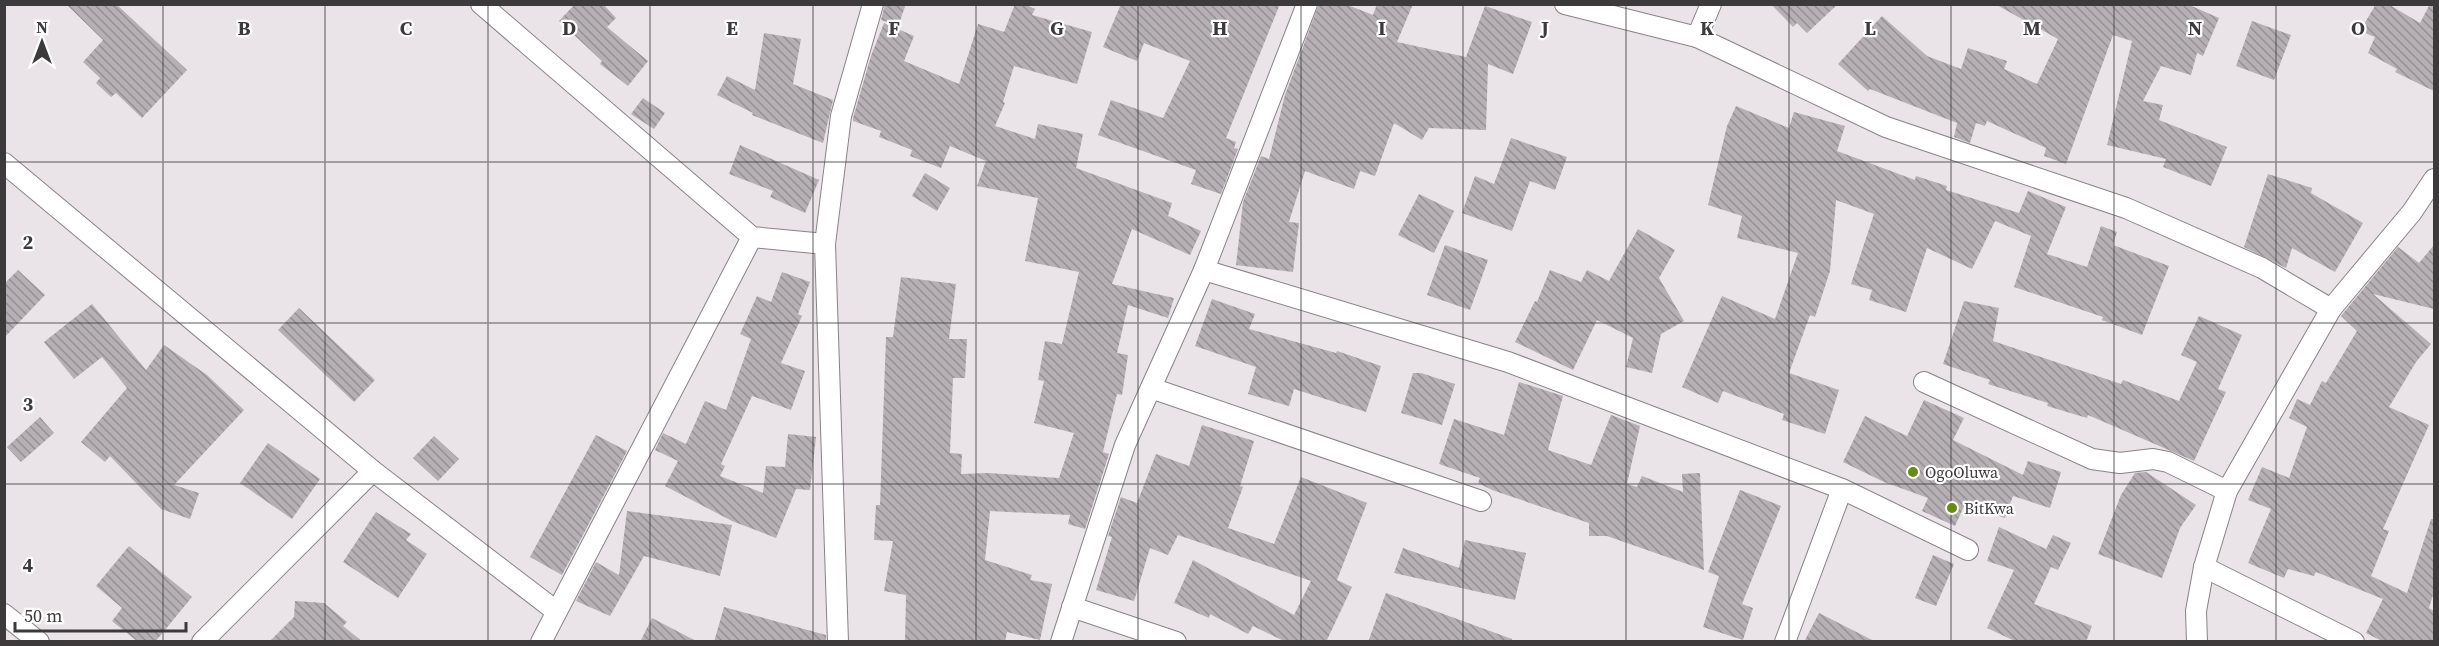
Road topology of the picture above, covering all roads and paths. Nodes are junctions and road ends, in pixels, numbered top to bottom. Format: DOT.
graph roads {
  1 [pos="481,4"];
  2 [pos="873,4"];
  3 [pos="1307,4"];
  4 [pos="1565,4"];
  5 [pos="1711,4"];
  6 [pos="1697,38"];
  7 [pos="4,163"];
  8 [pos="2434,179"];
  9 [pos="752,237"];
  10 [pos="825,244"];
  11 [pos="1204,270"];
  12 [pos="2331,309"];
  13 [pos="1924,382"];
  14 [pos="1151,388"];
  15 [pos="373,471"];
  16 [pos="1842,489"];
  17 [pos="2227,491"];
  18 [pos="1480,501"];
  19 [pos="1968,550"];
  20 [pos="2204,567"];
  21 [pos="1072,607"];
  22 [pos="556,611"];
  23 [pos="4,614"];
  24 [pos="39,642"];
  25 [pos="202,642"];
  26 [pos="541,642"];
  27 [pos="838,642"];
  28 [pos="1061,642"];
  29 [pos="1176,642"];
  30 [pos="1785,642"];
  31 [pos="2197,642"];
  32 [pos="2354,642"];
  1 -- 9 [label="street"];
  2 -- 10 [label="street"];
  3 -- 11 [label="street"];
  4 -- 6 [label="street"];
  5 -- 6 [label="street"];
  6 -- 12 [label="street"];
  7 -- 15 [label="street"];
  8 -- 12 [label="street"];
  9 -- 10 [label="street"];
  9 -- 22 [label="street"];
  10 -- 27 [label="street"];
  11 -- 14 [label="street"];
  11 -- 16 [label="street"];
  12 -- 17 [label="street"];
  13 -- 17 [label="street"];
  14 -- 18 [label="street"];
  14 -- 21 [label="street"];
  15 -- 22 [label="street"];
  15 -- 25 [label="street"];
  16 -- 19 [label="street"];
  16 -- 30 [label="street"];
  17 -- 20 [label="street"];
  20 -- 31 [label="street"];
  20 -- 32 [label="street"];
  21 -- 28 [label="street"];
  21 -- 29 [label="street"];
  22 -- 26 [label="street"];
  23 -- 24 [label="street"];
}
